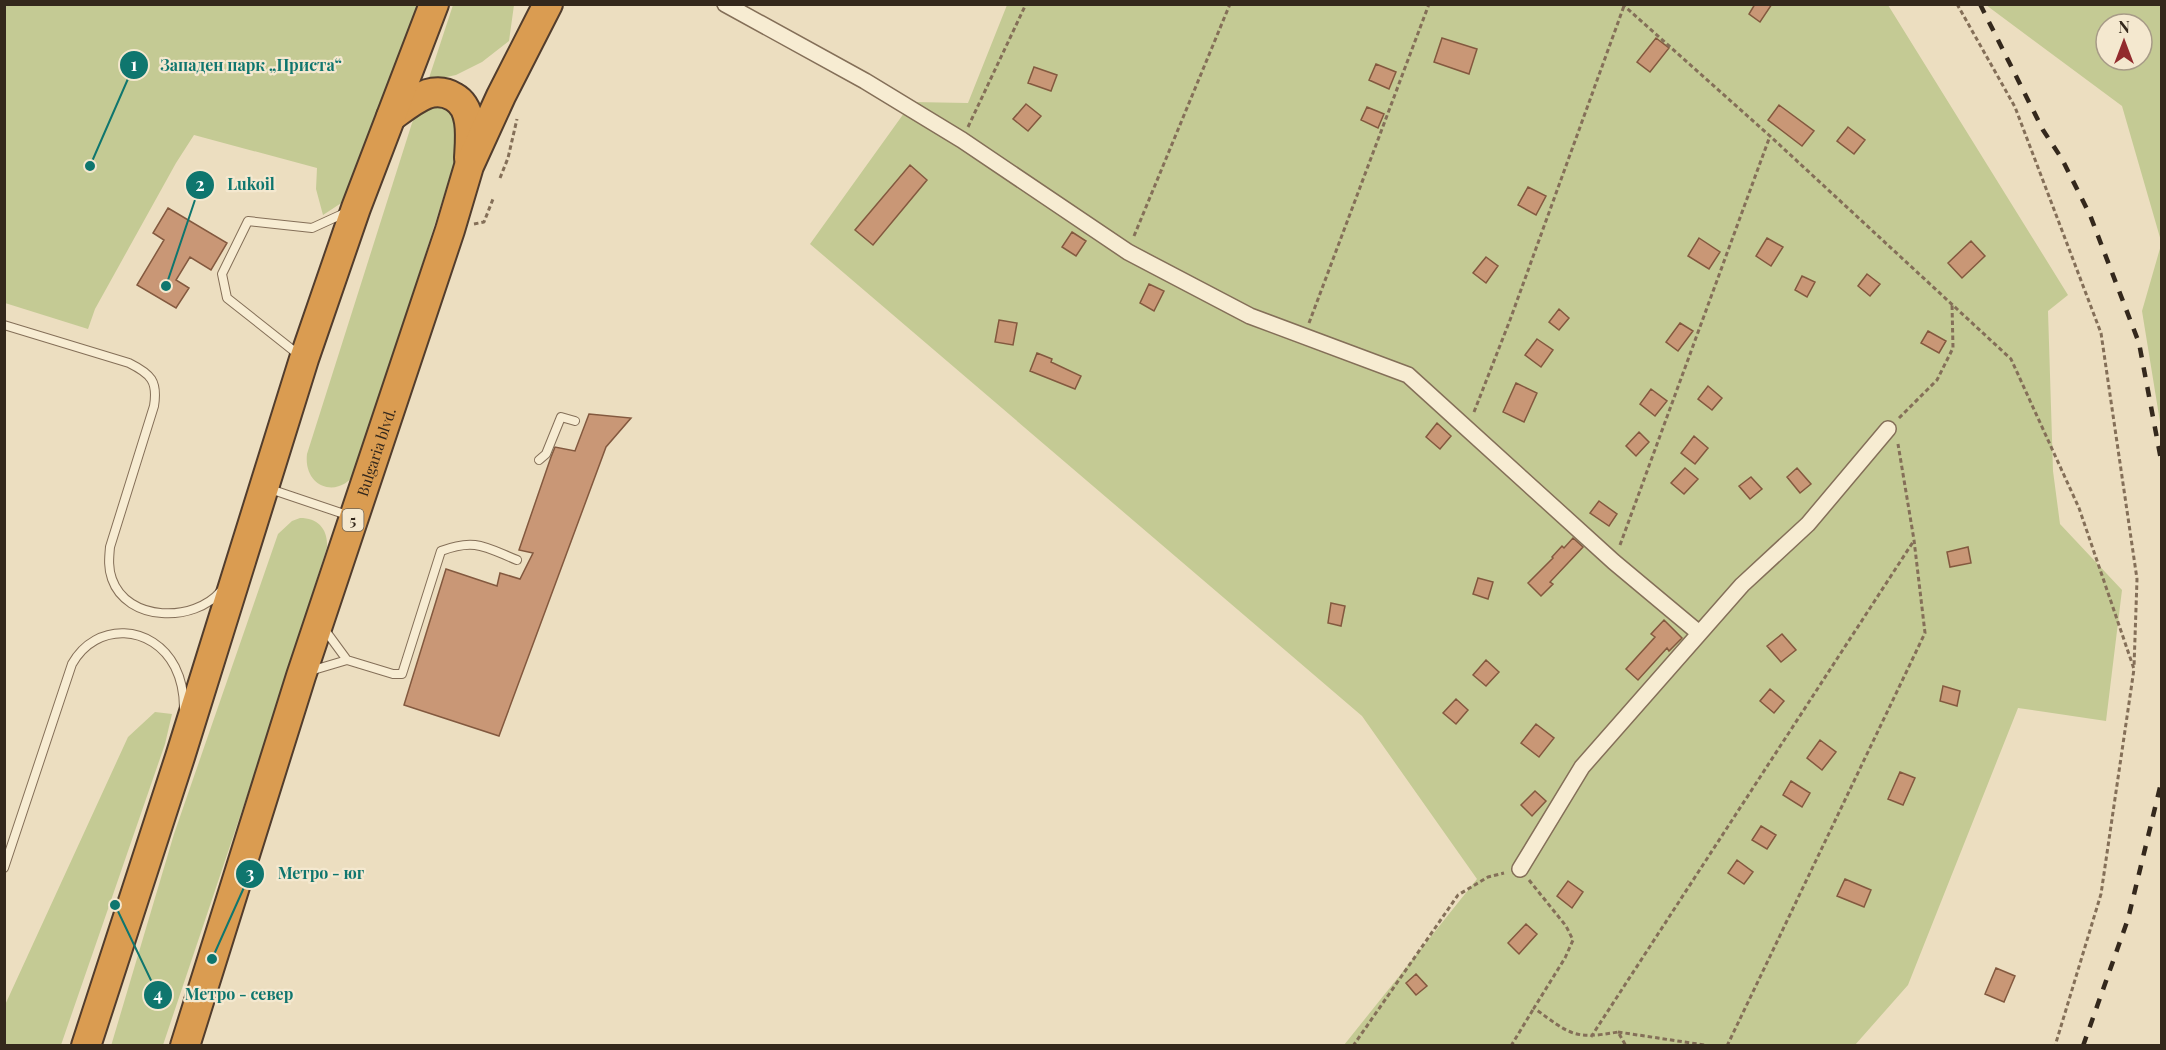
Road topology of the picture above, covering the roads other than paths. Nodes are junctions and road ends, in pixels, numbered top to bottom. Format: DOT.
graph roads {
  1 [pos="434,4"];
  2 [pos="548,4"];
  3 [pos="725,4"];
  4 [pos="391,117"];
  5 [pos="469,166"];
  6 [pos="356,207"];
  7 [pos="4,325"];
  8 [pos="304,359"];
  9 [pos="575,421"];
  10 [pos="1888,429"];
  11 [pos="539,460"];
  12 [pos="263,486"];
  13 [pos="354,518"];
  14 [pos="246,545"];
  15 [pos="517,560"];
  16 [pos="321,616"];
  17 [pos="1699,633"];
  18 [pos="347,660"];
  19 [pos="301,676"];
  20 [pos="180,757"];
  21 [pos="4,868"];
  22 [pos="1520,869"];
  23 [pos="86,1046"];
  24 [pos="185,1046"];
  1 -- 4 [label="highway"];
  2 -- 5 [label="highway, Bulgaria blvd. / 5"];
  3 -- 17 [label="street"];
  4 -- 5 [label="highway"];
  4 -- 6 [label="highway"];
  5 -- 13 [label="highway, Bulgaria blvd. / 5"];
  6 -- 8 [label="highway"];
  6 -- 8 [label="lane"];
  7 -- 14 [label="lane"];
  8 -- 12 [label="highway"];
  9 -- 11 [label="lane"];
  10 -- 17 [label="street"];
  12 -- 13 [label="lane"];
  12 -- 14 [label="highway"];
  13 -- 16 [label="highway, Bulgaria blvd. / 5"];
  14 -- 20 [label="highway"];
  15 -- 18 [label="lane"];
  16 -- 18 [label="lane"];
  16 -- 19 [label="highway, Bulgaria blvd. / 5"];
  17 -- 22 [label="street"];
  18 -- 19 [label="lane"];
  19 -- 24 [label="highway, Bulgaria blvd. / 5"];
  20 -- 21 [label="lane"];
  20 -- 23 [label="highway"];
}
